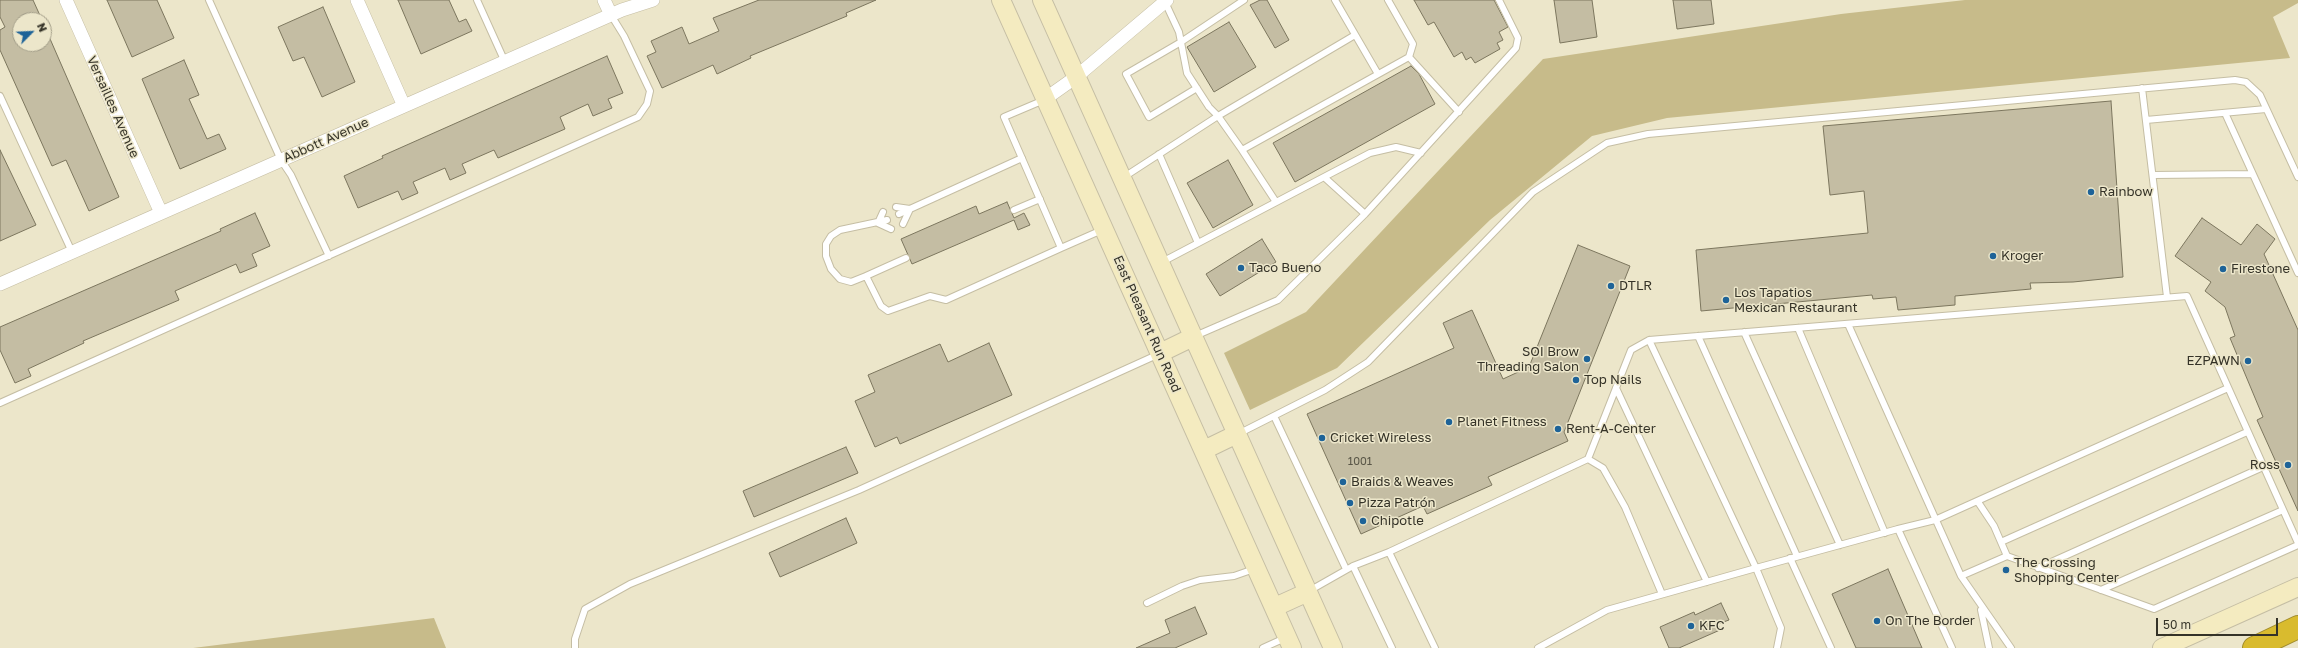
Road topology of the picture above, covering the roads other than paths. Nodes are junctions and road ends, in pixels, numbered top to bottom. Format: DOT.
graph roads {
  1 [pos="66,0"];
  2 [pos="208,0"];
  3 [pos="357,0"];
  4 [pos="476,0"];
  5 [pos="604,0"];
  6 [pos="652,0"];
  7 [pos="1001,0"];
  8 [pos="1042,0"];
  9 [pos="1244,0"];
  10 [pos="1335,0"];
  11 [pos="1388,0"];
  12 [pos="1499,0"];
  13 [pos="1166,1"];
  14 [pos="611,15"];
  15 [pos="1355,35"];
  16 [pos="1181,42"];
  17 [pos="1409,57"];
  18 [pos="504,62"];
  19 [pos="1378,74"];
  20 [pos="1076,77"];
  21 [pos="1197,88"];
  22 [pos="2142,88"];
  23 [pos="0,96"];
  24 [pos="1045,99"];
  25 [pos="404,106"];
  26 [pos="2266,109"];
  27 [pos="1459,112"];
  28 [pos="2225,113"];
  29 [pos="1218,116"];
  30 [pos="2146,120"];
  31 [pos="1242,150"];
  32 [pos="1421,153"];
  33 [pos="1158,154"];
  34 [pos="1022,158"];
  35 [pos="281,160"];
  36 [pos="2252,174"];
  37 [pos="2153,175"];
  38 [pos="1324,177"];
  39 [pos="2298,177"];
  40 [pos="1122,179"];
  41 [pos="1040,199"];
  42 [pos="1276,202"];
  43 [pos="896,206"];
  44 [pos="910,209"];
  45 [pos="1014,210"];
  46 [pos="883,212"];
  47 [pos="161,213"];
  48 [pos="899,214"];
  49 [pos="1364,214"];
  50 [pos="887,220"];
  51 [pos="878,223"];
  52 [pos="903,224"];
  53 [pos="891,229"];
  54 [pos="1104,229"];
  55 [pos="1198,243"];
  56 [pos="1061,248"];
  57 [pos="72,252"];
  58 [pos="329,256"];
  59 [pos="906,258"];
  60 [pos="1160,263"];
  61 [pos="2298,273"];
  62 [pos="866,276"];
  63 [pos="0,284"];
  64 [pos="2167,297"];
  65 [pos="1848,324"];
  66 [pos="1798,328"];
  67 [pos="1744,332"];
  68 [pos="1698,336"];
  69 [pos="1193,337"];
  70 [pos="1649,340"];
  71 [pos="1160,353"];
  72 [pos="1616,388"];
  73 [pos="2228,388"];
  74 [pos="0,404"];
  75 [pos="1274,416"];
  76 [pos="2247,432"];
  77 [pos="1237,434"];
  78 [pos="1204,450"];
  79 [pos="1588,459"];
  80 [pos="2263,467"];
  81 [pos="1978,502"];
  82 [pos="2283,510"];
  83 [pos="1935,520"];
  84 [pos="1898,529"];
  85 [pos="1885,533"];
  86 [pos="2001,542"];
  87 [pos="2298,544"];
  88 [pos="1840,545"];
  89 [pos="1389,552"];
  90 [pos="1797,556"];
  91 [pos="2007,556"];
  92 [pos="1790,558"];
  93 [pos="1353,566"];
  94 [pos="1257,568"];
  95 [pos="1756,568"];
  96 [pos="2038,568"];
  97 [pos="1346,569"];
  98 [pos="1961,576"];
  99 [pos="1707,582"];
  100 [pos="2298,587"];
  101 [pos="2101,590"];
  102 [pos="1308,592"];
  103 [pos="1662,594"];
  104 [pos="1148,603"];
  105 [pos="1981,606"];
  106 [pos="1275,607"];
  107 [pos="2298,627"];
  108 [pos="1290,642"];
  109 [pos="575,648"];
  110 [pos="1263,648"];
  111 [pos="1333,648"];
  112 [pos="1392,648"];
  113 [pos="1435,648"];
  114 [pos="1538,648"];
  115 [pos="1777,648"];
  116 [pos="1830,648"];
  117 [pos="1952,648"];
  118 [pos="1989,648"];
  119 [pos="2011,648"];
  120 [pos="2162,648"];
  121 [pos="2254,648"];
  1 -- 47 [label="street, Versailles Avenue"];
  2 -- 35 [label="lane"];
  3 -- 25 [label="street"];
  4 -- 18 [label="lane"];
  5 -- 14 [label="street"];
  6 -- 14 [label="street, Abbott Avenue"];
  7 -- 24 [label="main road, East Pleasant Run Road"];
  8 -- 20 [label="main road"];
  9 -- 16 [label="lane"];
  10 -- 15 [label="lane"];
  11 -- 17 [label="lane"];
  12 -- 27 [label="lane"];
  13 -- 16 [label="lane"];
  13 -- 20 [label="street"];
  14 -- 18 [label="street, Abbott Avenue"];
  14 -- 58 [label="lane"];
  15 -- 19 [label="lane"];
  15 -- 29 [label="lane"];
  16 -- 21 [label="lane"];
  16 -- 21 [label="lane"];
  17 -- 19 [label="lane"];
  17 -- 27 [label="lane"];
  18 -- 25 [label="street, Abbott Avenue"];
  19 -- 31 [label="lane"];
  20 -- 24 [label="street"];
  20 -- 40 [label="main road"];
  21 -- 29 [label="lane"];
  22 -- 26 [label="lane"];
  22 -- 30 [label="lane"];
  22 -- 75 [label="lane"];
  23 -- 57 [label="lane"];
  24 -- 34 [label="lane"];
  24 -- 54 [label="main road, East Pleasant Run Road"];
  25 -- 35 [label="street, Abbott Avenue"];
  26 -- 28 [label="lane"];
  26 -- 39 [label="lane"];
  27 -- 32 [label="lane"];
  28 -- 30 [label="lane"];
  28 -- 36 [label="lane"];
  29 -- 31 [label="lane"];
  29 -- 33 [label="lane"];
  30 -- 37 [label="lane"];
  31 -- 42 [label="lane"];
  32 -- 38 [label="lane"];
  32 -- 49 [label="lane"];
  33 -- 40 [label="lane"];
  33 -- 55 [label="lane"];
  34 -- 41 [label="lane"];
  34 -- 44 [label="lane"];
  35 -- 47 [label="street, Abbott Avenue"];
  35 -- 58 [label="lane"];
  36 -- 37 [label="lane"];
  36 -- 61 [label="lane"];
  37 -- 64 [label="lane"];
  38 -- 42 [label="lane"];
  38 -- 49 [label="lane"];
  40 -- 60 [label="main road"];
  41 -- 45 [label="lane"];
  41 -- 56 [label="lane"];
  42 -- 55 [label="lane"];
  43 -- 44 [label="lane"];
  44 -- 48 [label="lane"];
  44 -- 52 [label="lane"];
  46 -- 51 [label="lane"];
  47 -- 57 [label="street, Abbott Avenue"];
  49 -- 69 [label="lane"];
  50 -- 51 [label="lane"];
  51 -- 53 [label="lane"];
  51 -- 62 [label="lane"];
  54 -- 56 [label="lane"];
  54 -- 71 [label="main road, East Pleasant Run Road"];
  55 -- 60 [label="lane"];
  56 -- 62 [label="lane"];
  57 -- 63 [label="street, Abbott Avenue"];
  58 -- 74 [label="lane"];
  59 -- 62 [label="lane"];
  60 -- 69 [label="main road"];
  64 -- 65 [label="lane"];
  64 -- 73 [label="lane"];
  65 -- 66 [label="lane"];
  65 -- 83 [label="lane"];
  66 -- 67 [label="lane"];
  66 -- 85 [label="lane"];
  67 -- 68 [label="lane"];
  67 -- 88 [label="lane"];
  68 -- 70 [label="lane"];
  68 -- 90 [label="lane"];
  69 -- 71 [label="main road"];
  69 -- 77 [label="main road"];
  70 -- 72 [label="lane"];
  70 -- 95 [label="lane"];
  71 -- 78 [label="main road, East Pleasant Run Road"];
  71 -- 109 [label="lane"];
  72 -- 79 [label="lane"];
  72 -- 99 [label="lane"];
  73 -- 76 [label="lane"];
  73 -- 81 [label="lane"];
  75 -- 77 [label="lane"];
  75 -- 97 [label="lane"];
  76 -- 80 [label="lane"];
  76 -- 86 [label="lane"];
  77 -- 78 [label="main road"];
  77 -- 102 [label="main road"];
  78 -- 94 [label="main road, East Pleasant Run Road"];
  79 -- 89 [label="lane"];
  79 -- 103 [label="lane"];
  80 -- 82 [label="lane"];
  80 -- 96 [label="lane"];
  81 -- 83 [label="lane"];
  81 -- 86 [label="lane"];
  82 -- 87 [label="lane"];
  82 -- 101 [label="lane"];
  83 -- 84 [label="lane"];
  83 -- 98 [label="lane"];
  84 -- 85 [label="lane"];
  84 -- 117 [label="lane"];
  85 -- 88 [label="lane"];
  86 -- 91 [label="lane"];
  87 -- 101 [label="lane"];
  88 -- 90 [label="lane"];
  89 -- 93 [label="lane"];
  89 -- 113 [label="lane"];
  90 -- 92 [label="lane"];
  91 -- 96 [label="lane"];
  91 -- 98 [label="lane"];
  92 -- 95 [label="lane"];
  92 -- 116 [label="lane"];
  93 -- 97 [label="lane"];
  93 -- 112 [label="lane"];
  94 -- 104 [label="lane"];
  94 -- 106 [label="main road, East Pleasant Run Road"];
  95 -- 99 [label="lane"];
  95 -- 115 [label="lane"];
  96 -- 101 [label="lane"];
  97 -- 102 [label="lane"];
  98 -- 105 [label="lane"];
  99 -- 103 [label="lane"];
  100 -- 120 [label="main road"];
  102 -- 106 [label="main road"];
  102 -- 111 [label="main road"];
  103 -- 114 [label="lane"];
  105 -- 118 [label="lane"];
  105 -- 119 [label="lane"];
  106 -- 108 [label="main road, East Pleasant Run Road"];
  107 -- 121 [label="highway"];
  108 -- 110 [label="lane"];
}
